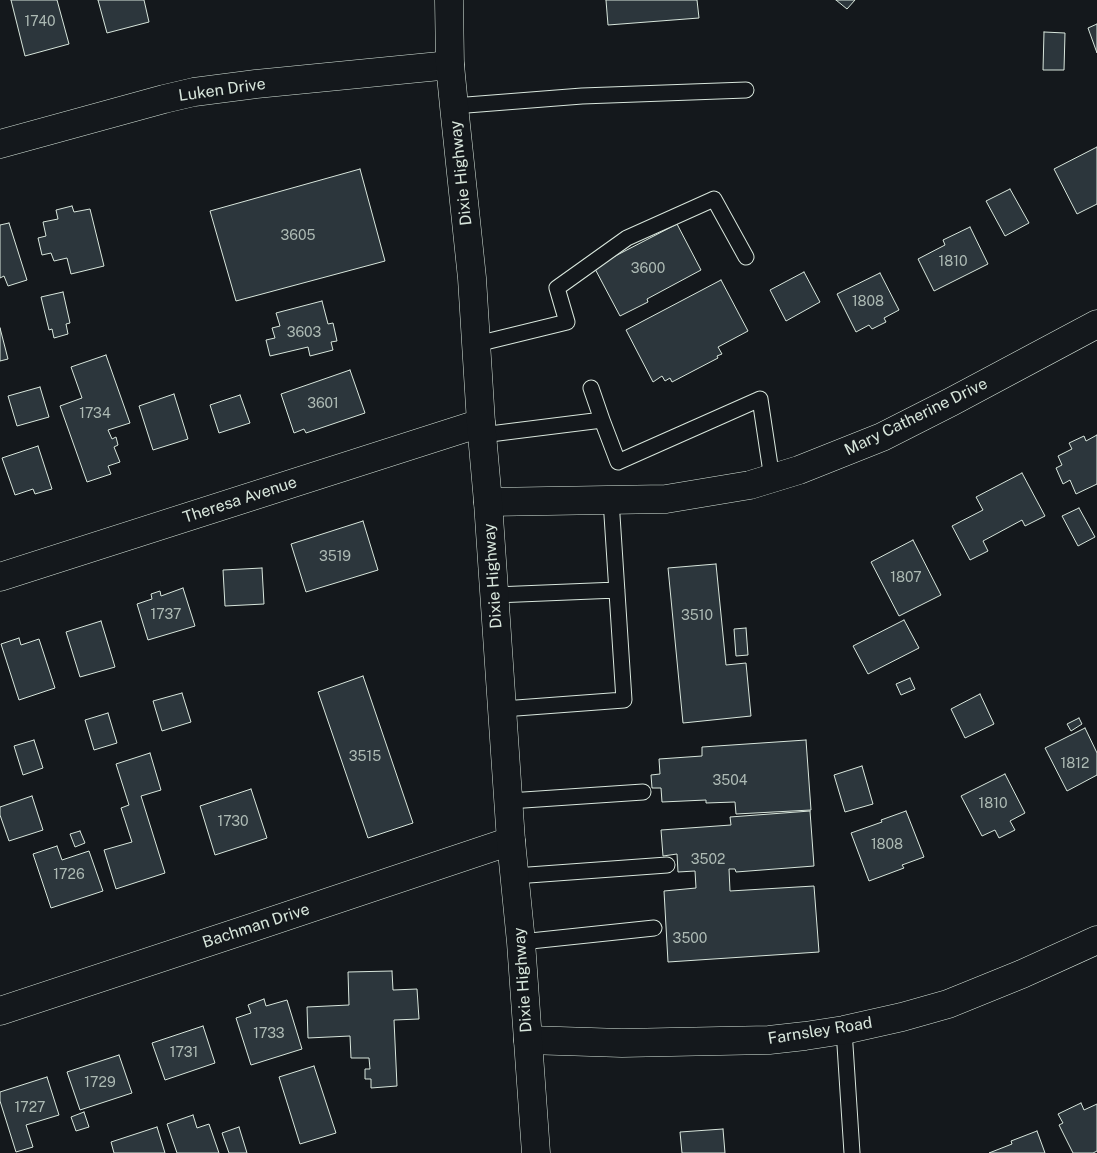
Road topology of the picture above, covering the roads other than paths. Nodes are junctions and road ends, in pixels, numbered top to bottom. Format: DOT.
graph roads {
  1 [pos="450,0"];
  2 [pos="450,65"];
  3 [pos="746,90"];
  4 [pos="454,106"];
  5 [pos="0,144"];
  6 [pos="746,257"];
  7 [pos="1097,324"];
  8 [pos="476,344"];
  9 [pos="591,388"];
  10 [pos="602,420"];
  11 [pos="481,429"];
  12 [pos="772,478"];
  13 [pos="611,500"];
  14 [pos="488,502"];
  15 [pos="0,577"];
  16 [pos="617,590"];
  17 [pos="495,595"];
  18 [pos="503,709"];
  19 [pos="643,792"];
  20 [pos="509,801"];
  21 [pos="511,841"];
  22 [pos="667,865"];
  23 [pos="515,876"];
  24 [pos="654,928"];
  25 [pos="1097,940"];
  26 [pos="521,942"];
  27 [pos="0,1011"];
  28 [pos="844,1030"];
  29 [pos="528,1040"];
  30 [pos="536,1153"];
  31 [pos="852,1153"];
  1 -- 2 [label="street, Dixie Highway"];
  2 -- 4 [label="street, Dixie Highway"];
  2 -- 5 [label="street, Luken Drive"];
  3 -- 4 [label="lane"];
  4 -- 8 [label="street, Dixie Highway"];
  6 -- 8 [label="lane"];
  7 -- 12 [label="street, Mary Catherine Drive"];
  8 -- 11 [label="street, Dixie Highway"];
  9 -- 10 [label="lane"];
  10 -- 11 [label="lane"];
  10 -- 12 [label="lane"];
  11 -- 14 [label="street, Dixie Highway"];
  11 -- 15 [label="street, Theresa Avenue"];
  12 -- 13 [label="street, Mary Catherine Drive"];
  13 -- 14 [label="street, Mary Catherine Drive"];
  13 -- 16 [label="lane"];
  14 -- 17 [label="street, Dixie Highway"];
  16 -- 17 [label="lane"];
  16 -- 18 [label="lane"];
  17 -- 18 [label="street, Dixie Highway"];
  18 -- 20 [label="street, Dixie Highway"];
  19 -- 20 [label="lane"];
  20 -- 21 [label="street, Dixie Highway"];
  21 -- 23 [label="street, Dixie Highway"];
  21 -- 27 [label="street, Bachman Drive"];
  22 -- 23 [label="lane"];
  23 -- 26 [label="street, Dixie Highway"];
  24 -- 26 [label="lane"];
  25 -- 28 [label="street, Farnsley Road"];
  26 -- 29 [label="street, Dixie Highway"];
  28 -- 29 [label="street, Farnsley Road"];
  28 -- 31 [label="lane"];
  29 -- 30 [label="street, Dixie Highway"];
}
